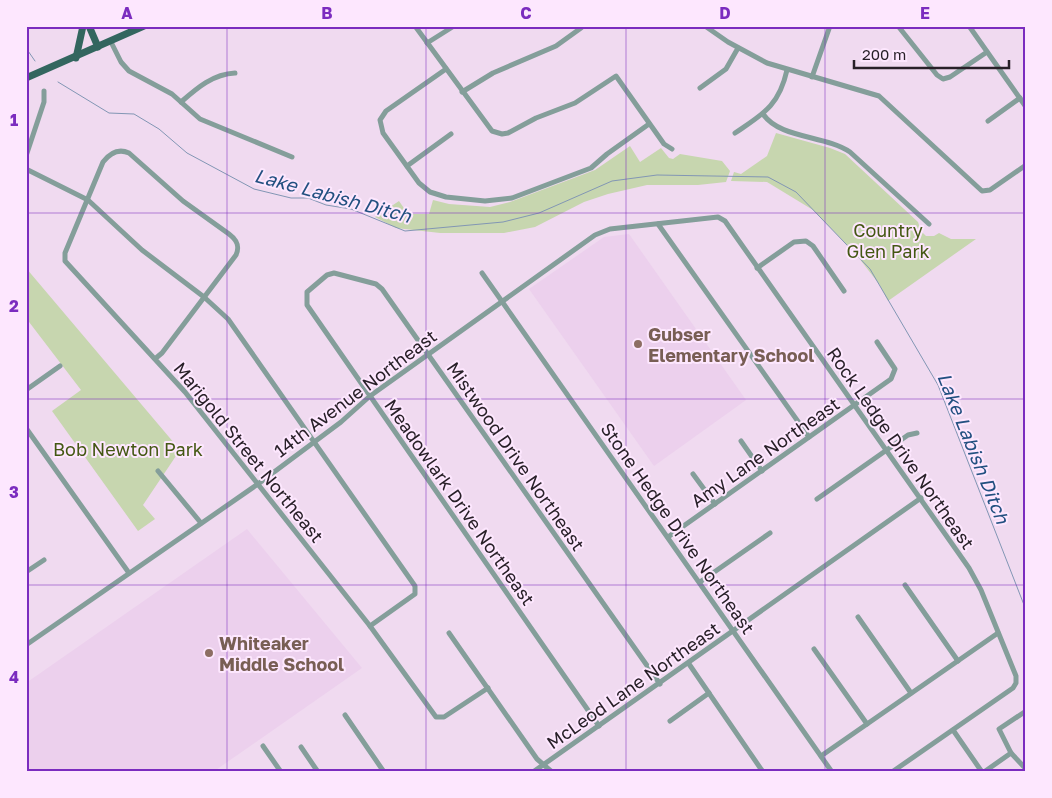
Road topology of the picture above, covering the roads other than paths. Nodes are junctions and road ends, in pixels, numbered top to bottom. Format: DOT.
graph roads {
  1 [pos="83,26"];
  2 [pos="89,26"];
  3 [pos="144,26"];
  4 [pos="415,26"];
  5 [pos="454,26"];
  6 [pos="704,26"];
  7 [pos="830,26"];
  8 [pos="898,26"];
  9 [pos="969,26"];
  10 [pos="581,28"];
  11 [pos="111,42"];
  12 [pos="427,43"];
  13 [pos="98,48"];
  14 [pos="738,48"];
  15 [pos="987,52"];
  16 [pos="76,58"];
  17 [pos="446,69"];
  18 [pos="787,70"];
  19 [pos="235,73"];
  20 [pos="812,77"];
  21 [pos="26,78"];
  22 [pos="700,88"];
  23 [pos="44,91"];
  24 [pos="462,92"];
  25 [pos="1020,98"];
  26 [pos="181,102"];
  27 [pos="1026,106"];
  28 [pos="763,114"];
  29 [pos="988,121"];
  30 [pos="650,124"];
  31 [pos="735,133"];
  32 [pos="451,134"];
  33 [pos="672,150"];
  34 [pos="26,156"];
  35 [pos="292,157"];
  36 [pos="1026,165"];
  37 [pos="407,166"];
  38 [pos="26,169"];
  39 [pos="88,200"];
  40 [pos="720,217"];
  41 [pos="658,224"];
  42 [pos="929,224"];
  43 [pos="757,268"];
  44 [pos="482,273"];
  45 [pos="331,274"];
  46 [pos="844,291"];
  47 [pos="204,297"];
  48 [pos="502,301"];
  49 [pos="877,342"];
  50 [pos="428,354"];
  51 [pos="156,358"];
  52 [pos="60,366"];
  53 [pos="26,390"];
  54 [pos="370,396"];
  55 [pos="854,405"];
  56 [pos="26,428"];
  57 [pos="917,433"];
  58 [pos="809,437"];
  59 [pos="741,440"];
  60 [pos="314,442"];
  61 [pos="887,450"];
  62 [pos="762,471"];
  63 [pos="158,472"];
  64 [pos="694,474"];
  65 [pos="258,484"];
  66 [pos="920,498"];
  67 [pos="817,500"];
  68 [pos="715,504"];
  69 [pos="202,523"];
  70 [pos="770,533"];
  71 [pos="668,537"];
  72 [pos="44,560"];
  73 [pos="26,572"];
  74 [pos="129,573"];
  75 [pos="700,582"];
  76 [pos="905,585"];
  77 [pos="858,617"];
  78 [pos="370,626"];
  79 [pos="734,631"];
  80 [pos="449,632"];
  81 [pos="998,633"];
  82 [pos="26,645"];
  83 [pos="814,649"];
  84 [pos="958,661"];
  85 [pos="689,664"];
  86 [pos="660,684"];
  87 [pos="488,688"];
  88 [pos="709,693"];
  89 [pos="911,693"];
  90 [pos="1026,711"];
  91 [pos="345,715"];
  92 [pos="670,721"];
  93 [pos="866,724"];
  94 [pos="599,726"];
  95 [pos="953,730"];
  96 [pos="262,746"];
  97 [pos="301,747"];
  98 [pos="1011,753"];
  99 [pos="821,756"];
  100 [pos="544,764"];
  101 [pos="1026,769"];
  102 [pos="281,772"];
  103 [pos="318,772"];
  104 [pos="384,772"];
  105 [pos="533,772"];
  106 [pos="552,772"];
  107 [pos="764,772"];
  108 [pos="832,772"];
  109 [pos="892,772"];
  110 [pos="983,772"];
  1 -- 16 [label="main road"];
  2 -- 13 [label="main road"];
  3 -- 11 [label="main road"];
  4 -- 12 [label="street"];
  5 -- 12 [label="street"];
  6 -- 14 [label="street"];
  7 -- 20 [label="street"];
  8 -- 15 [label="street"];
  9 -- 15 [label="street"];
  10 -- 24 [label="street"];
  11 -- 13 [label="main road"];
  11 -- 26 [label="street"];
  12 -- 17 [label="street"];
  13 -- 16 [label="main road"];
  14 -- 18 [label="street"];
  14 -- 22 [label="street"];
  15 -- 25 [label="street"];
  16 -- 21 [label="main road"];
  17 -- 24 [label="street"];
  17 -- 37 [label="street"];
  18 -- 20 [label="street"];
  18 -- 28 [label="street"];
  19 -- 26 [label="street"];
  20 -- 36 [label="street"];
  23 -- 34 [label="street"];
  24 -- 30 [label="street"];
  25 -- 27 [label="street"];
  25 -- 29 [label="street"];
  26 -- 35 [label="street"];
  28 -- 31 [label="street"];
  28 -- 42 [label="street"];
  30 -- 33 [label="street"];
  30 -- 37 [label="street"];
  32 -- 37 [label="street"];
  38 -- 39 [label="street"];
  39 -- 47 [label="street"];
  39 -- 47 [label="street"];
  39 -- 51 [label="street, Marigold Street Northeast"];
  40 -- 41 [label="street, 14th Avenue Northeast"];
  40 -- 43 [label="street, Rock Ledge Drive Northeast"];
  41 -- 48 [label="street, 14th Avenue Northeast"];
  41 -- 58 [label="street"];
  43 -- 46 [label="street"];
  43 -- 55 [label="street, Rock Ledge Drive Northeast"];
  44 -- 48 [label="street, Stone Hedge Drive Northeast"];
  45 -- 50 [label="street, Mistwood Drive Northeast"];
  45 -- 54 [label="street, Meadowlark Drive Northeast"];
  47 -- 51 [label="street"];
  47 -- 60 [label="street"];
  48 -- 50 [label="street, 14th Avenue Northeast"];
  48 -- 71 [label="street, Stone Hedge Drive Northeast"];
  49 -- 55 [label="street, Amy Lane Northeast"];
  50 -- 54 [label="street, 14th Avenue Northeast"];
  50 -- 86 [label="street, Mistwood Drive Northeast"];
  51 -- 65 [label="street, Marigold Street Northeast"];
  52 -- 53 [label="street"];
  54 -- 60 [label="street, 14th Avenue Northeast"];
  54 -- 94 [label="street, Meadowlark Drive Northeast"];
  55 -- 58 [label="street, Amy Lane Northeast"];
  55 -- 61 [label="street, Rock Ledge Drive Northeast"];
  56 -- 74 [label="street"];
  57 -- 61 [label="street"];
  58 -- 62 [label="street, Amy Lane Northeast"];
  59 -- 62 [label="street"];
  60 -- 65 [label="street, 14th Avenue Northeast"];
  60 -- 78 [label="street"];
  61 -- 66 [label="street, Rock Ledge Drive Northeast"];
  61 -- 67 [label="street"];
  62 -- 68 [label="street, Amy Lane Northeast"];
  63 -- 69 [label="street"];
  64 -- 68 [label="street"];
  65 -- 69 [label="street, 14th Avenue Northeast"];
  65 -- 78 [label="street, Marigold Street Northeast"];
  66 -- 79 [label="street, McLeod Lane Northeast"];
  66 -- 81 [label="street, Rock Ledge Drive Northeast"];
  68 -- 71 [label="street, Amy Lane Northeast"];
  69 -- 74 [label="street, 14th Avenue Northeast"];
  70 -- 75 [label="street"];
  71 -- 75 [label="street, Stone Hedge Drive Northeast"];
  72 -- 73 [label="street"];
  74 -- 82 [label="street, 14th Avenue Northeast"];
  75 -- 79 [label="street, Stone Hedge Drive Northeast"];
  76 -- 84 [label="street"];
  77 -- 89 [label="street"];
  78 -- 87 [label="street, Marigold Street Northeast"];
  79 -- 85 [label="street, McLeod Lane Northeast"];
  79 -- 99 [label="street, Stone Hedge Drive Northeast"];
  80 -- 87 [label="street"];
  81 -- 84 [label="street"];
  81 -- 95 [label="street, Rock Ledge Drive Northeast"];
  83 -- 93 [label="street"];
  84 -- 89 [label="street"];
  85 -- 86 [label="street, McLeod Lane Northeast"];
  85 -- 88 [label="street"];
  86 -- 94 [label="street, McLeod Lane Northeast"];
  87 -- 100 [label="street"];
  88 -- 92 [label="street"];
  88 -- 107 [label="street"];
  89 -- 93 [label="street"];
  90 -- 98 [label="street"];
  91 -- 104 [label="street"];
  93 -- 99 [label="street"];
  94 -- 100 [label="street, McLeod Lane Northeast"];
  95 -- 109 [label="street"];
  95 -- 110 [label="street"];
  96 -- 102 [label="street"];
  97 -- 103 [label="street"];
  98 -- 101 [label="street"];
  98 -- 110 [label="street"];
  99 -- 108 [label="street, Stone Hedge Drive Northeast"];
  100 -- 105 [label="street, McLeod Lane Northeast"];
  100 -- 106 [label="street"];
}
